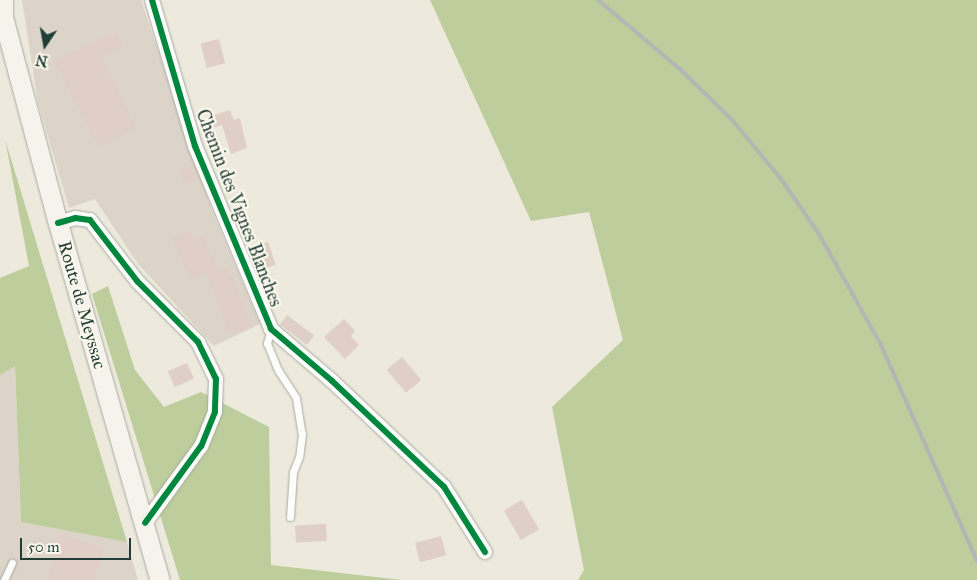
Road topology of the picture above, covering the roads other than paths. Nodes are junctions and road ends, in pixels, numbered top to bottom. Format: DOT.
graph roads {
  1 [pos="152,0"];
  2 [pos="2,12"];
  3 [pos="58,223"];
  4 [pos="271,329"];
  5 [pos="290,517"];
  6 [pos="145,523"];
  7 [pos="485,552"];
  8 [pos="12,562"];
  9 [pos="4,580"];
  10 [pos="160,580"];
  1 -- 4 [label="street, Chemin des Vignes Blanches"];
  2 -- 3 [label="main road, Route de Meyssac"];
  3 -- 6 [label="main road, Route de Meyssac"];
  3 -- 6 [label="street"];
  4 -- 5 [label="lane"];
  4 -- 7 [label="street, Chemin des Vignes Blanches"];
  6 -- 10 [label="main road, Route de Meyssac"];
  8 -- 9 [label="lane"];
}
